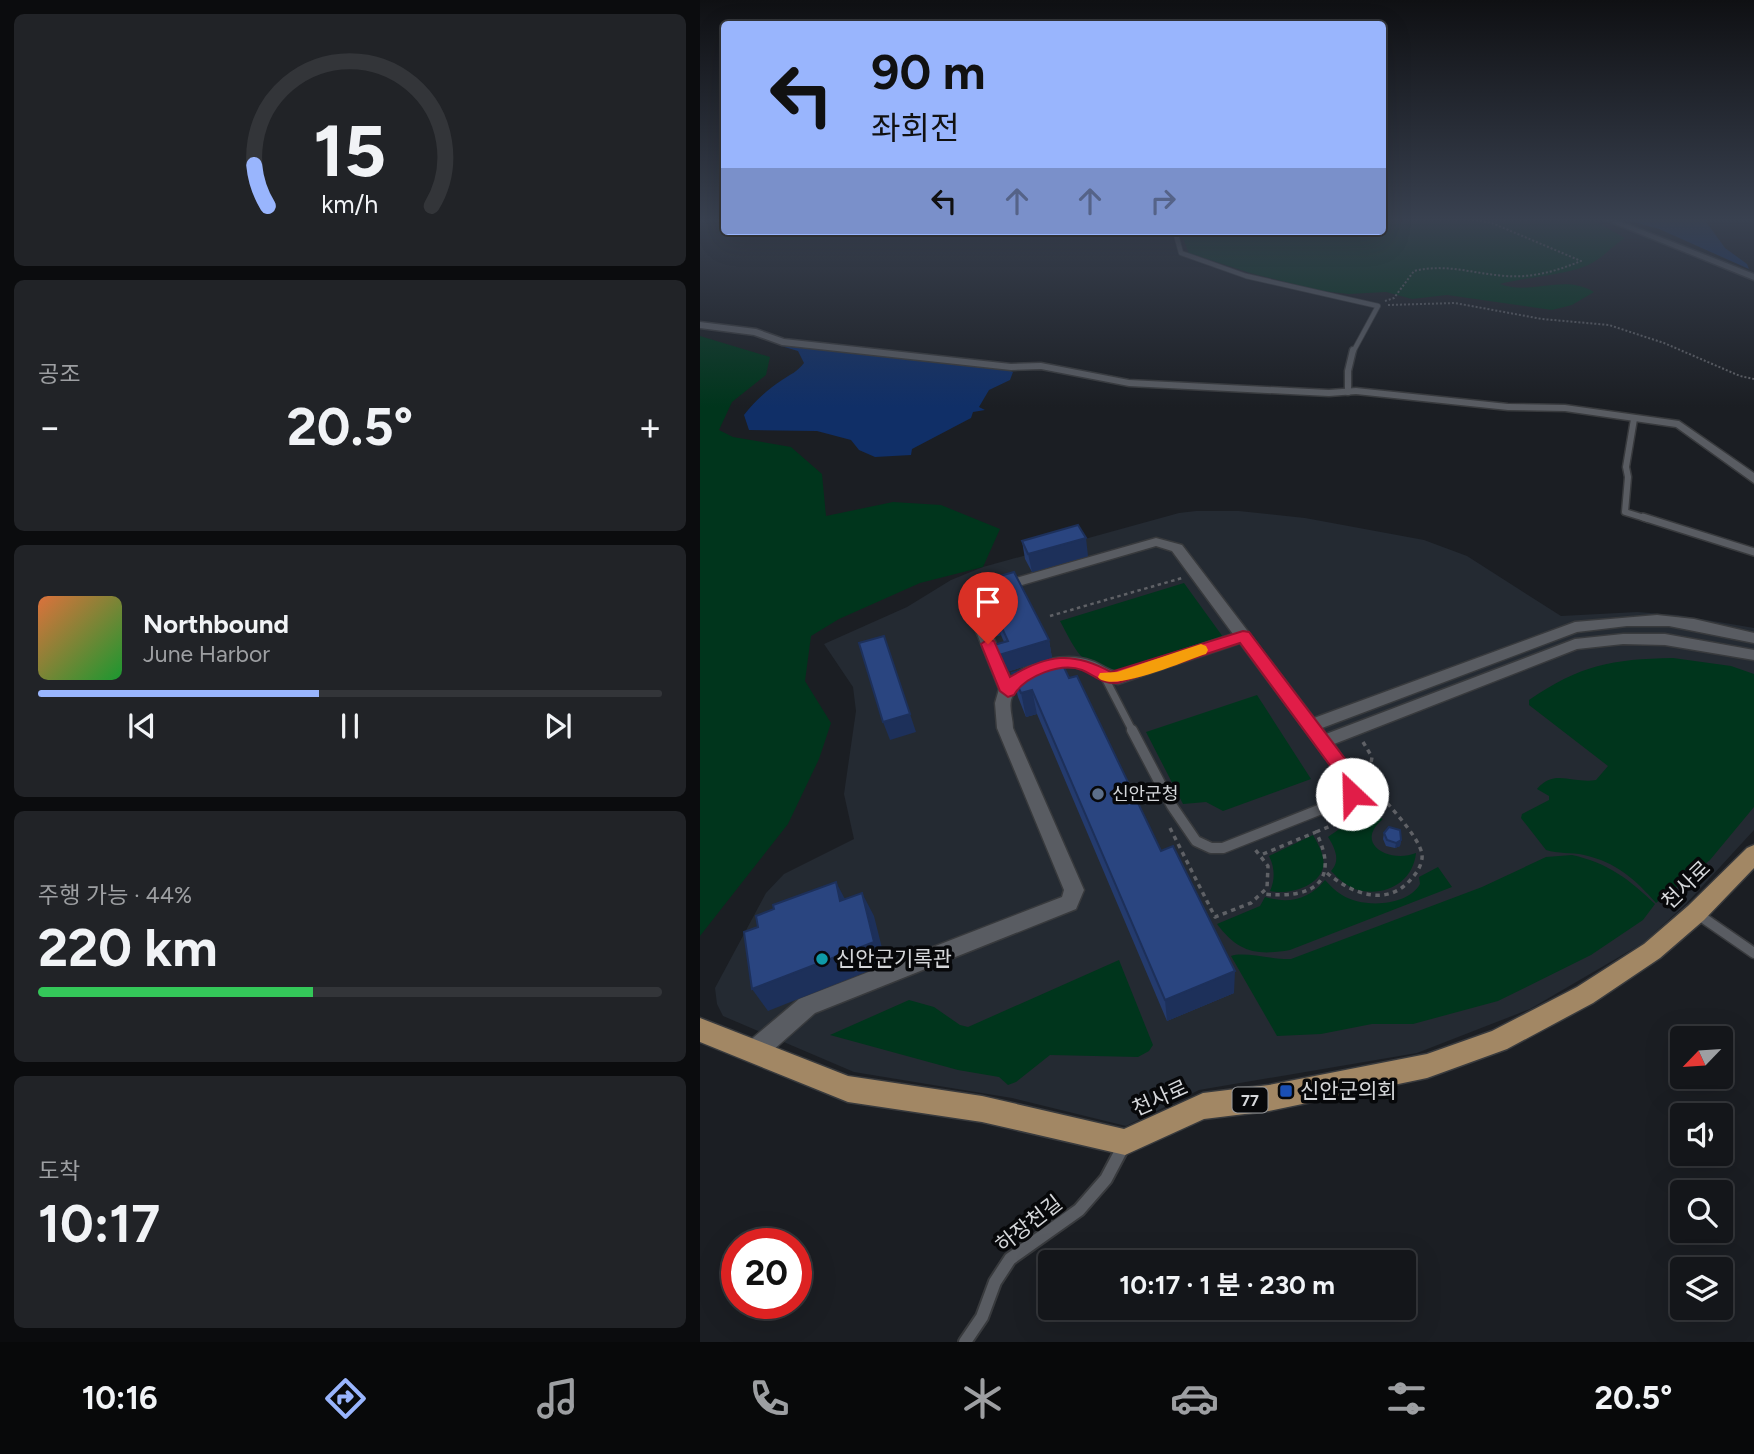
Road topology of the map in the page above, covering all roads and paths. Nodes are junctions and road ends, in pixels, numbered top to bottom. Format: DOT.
graph roads {
  1 [pos="1271,282"];
  2 [pos="1406,282"];
  3 [pos="1376,305"];
  4 [pos="700,325"];
  5 [pos="1754,379"];
  6 [pos="1348,392"];
  7 [pos="1634,419"];
  8 [pos="1754,479"];
  9 [pos="1754,552"];
  10 [pos="1197,573"];
  11 [pos="1051,616"];
  12 [pos="1243,636"];
  13 [pos="1754,638"];
  14 [pos="1754,655"];
  15 [pos="1104,677"];
  16 [pos="1008,691"];
  17 [pos="1310,726"];
  18 [pos="1322,742"];
  19 [pos="1337,761"];
  20 [pos="1351,787"];
  21 [pos="1385,803"];
  22 [pos="1317,832"];
  23 [pos="1754,853"];
  24 [pos="1263,854"];
  25 [pos="1327,873"];
  26 [pos="1263,894"];
  27 [pos="1696,914"];
  28 [pos="1754,953"];
  29 [pos="700,1030"];
  30 [pos="755,1051"];
  31 [pos="1125,1142"];
  32 [pos="965,1342"];
  1 -- 3 [label="lane"];
  2 -- 3 [label="path"];
  3 -- 5 [label="path"];
  3 -- 6 [label="lane"];
  4 -- 6 [label="street"];
  6 -- 7 [label="street"];
  7 -- 8 [label="street"];
  7 -- 9 [label="lane"];
  10 -- 11 [label="path"];
  10 -- 12 [label="street"];
  10 -- 16 [label="street"];
  12 -- 15 [label="street"];
  12 -- 17 [label="street"];
  13 -- 17 [label="street"];
  14 -- 18 [label="street"];
  15 -- 16 [label="street"];
  15 -- 20 [label="lane"];
  16 -- 30 [label="street"];
  17 -- 18 [label="street"];
  18 -- 19 [label="street"];
  19 -- 20 [label="lane"];
  20 -- 21 [label="path"];
  21 -- 22 [label="path"];
  21 -- 25 [label="path"];
  22 -- 24 [label="path"];
  22 -- 25 [label="path"];
  23 -- 27 [label="main road, 천사로 / 77"];
  25 -- 26 [label="path"];
  27 -- 28 [label="lane"];
  27 -- 31 [label="main road, 천사로 / 77"];
  29 -- 30 [label="main road, 천사로"];
  30 -- 31 [label="main road, 천사로"];
  31 -- 32 [label="lane, 하장천길"];
}
